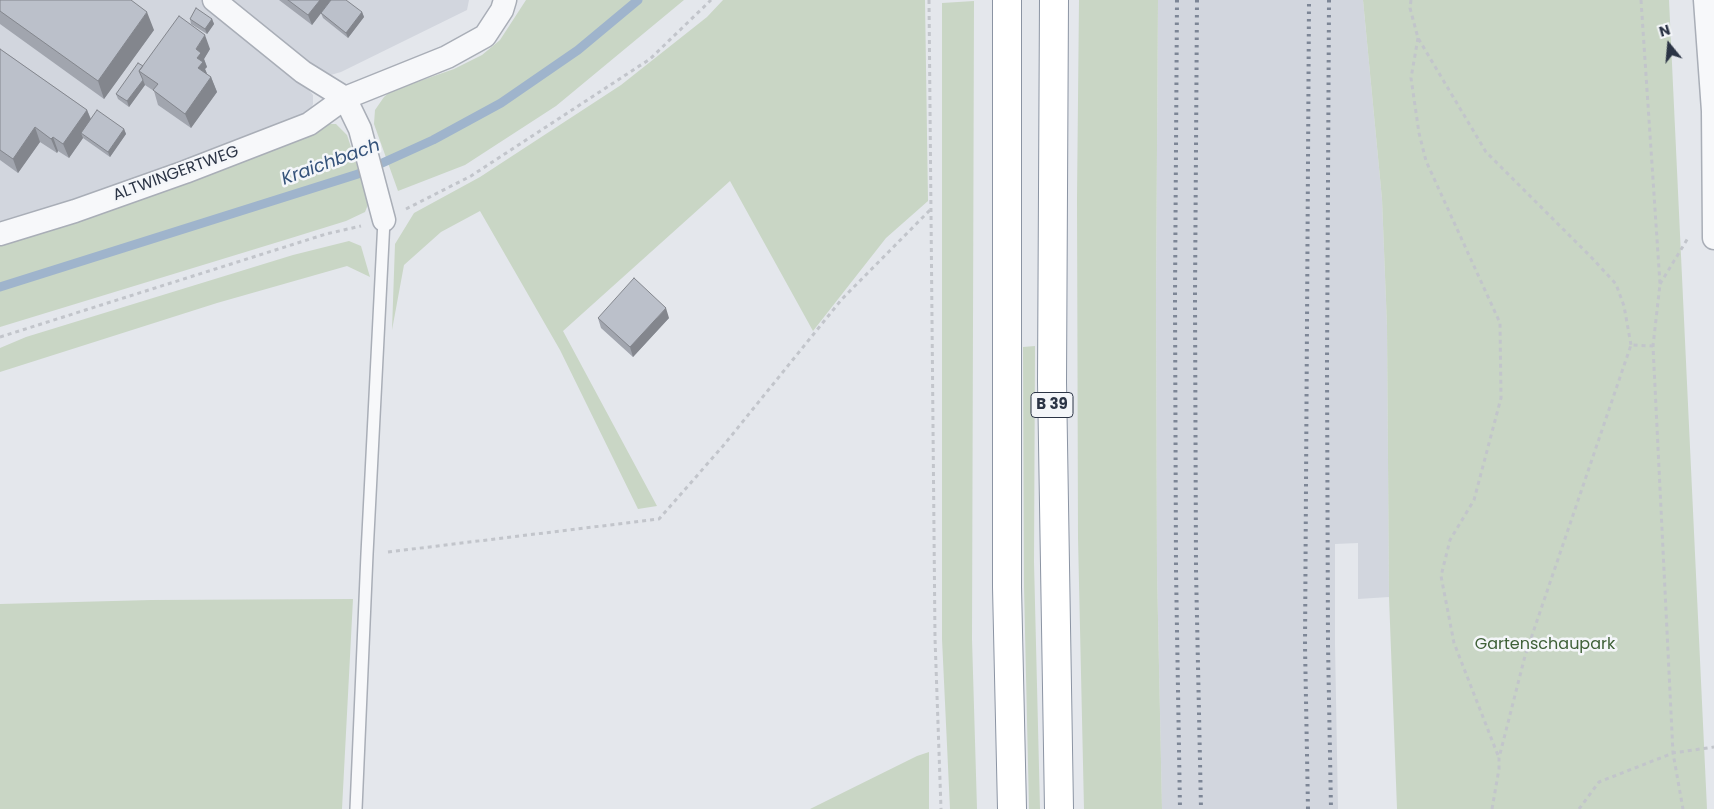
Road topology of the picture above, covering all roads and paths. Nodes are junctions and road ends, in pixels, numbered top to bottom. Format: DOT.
graph roads {
  1 [pos="505,0"];
  2 [pos="712,0"];
  3 [pos="929,0"];
  4 [pos="1006,0"];
  5 [pos="1054,0"];
  6 [pos="1411,0"];
  7 [pos="1641,0"];
  8 [pos="1705,0"];
  9 [pos="224,3"];
  10 [pos="1418,38"];
  11 [pos="345,98"];
  12 [pos="931,208"];
  13 [pos="384,220"];
  14 [pos="1714,230"];
  15 [pos="0,234"];
  16 [pos="1660,284"];
  17 [pos="0,337"];
  18 [pos="1632,345"];
  19 [pos="1653,346"];
  20 [pos="367,554"];
  21 [pos="1714,748"];
  22 [pos="1673,753"];
  23 [pos="1499,758"];
  24 [pos="356,809"];
  25 [pos="941,809"];
  26 [pos="1012,809"];
  27 [pos="1059,809"];
  28 [pos="1492,809"];
  29 [pos="1579,809"];
  30 [pos="1683,809"];
  1 -- 11 [label="street, ALTWINGERTWEG"];
  2 -- 13 [label="path"];
  3 -- 12 [label="path"];
  4 -- 26 [label="highway"];
  5 -- 27 [label="highway, B 39"];
  6 -- 10 [label="path"];
  7 -- 16 [label="path"];
  8 -- 14 [label="street"];
  9 -- 11 [label="street"];
  10 -- 18 [label="path"];
  10 -- 23 [label="path"];
  11 -- 13 [label="street"];
  11 -- 15 [label="street, ALTWINGERTWEG"];
  12 -- 20 [label="path"];
  12 -- 25 [label="path"];
  13 -- 17 [label="path"];
  13 -- 20 [label="lane"];
  14 -- 16 [label="path"];
  16 -- 19 [label="path"];
  18 -- 19 [label="path"];
  18 -- 23 [label="path"];
  19 -- 22 [label="path"];
  20 -- 24 [label="lane"];
  21 -- 22 [label="path"];
  22 -- 29 [label="path"];
  22 -- 30 [label="path"];
  23 -- 28 [label="path"];
}
